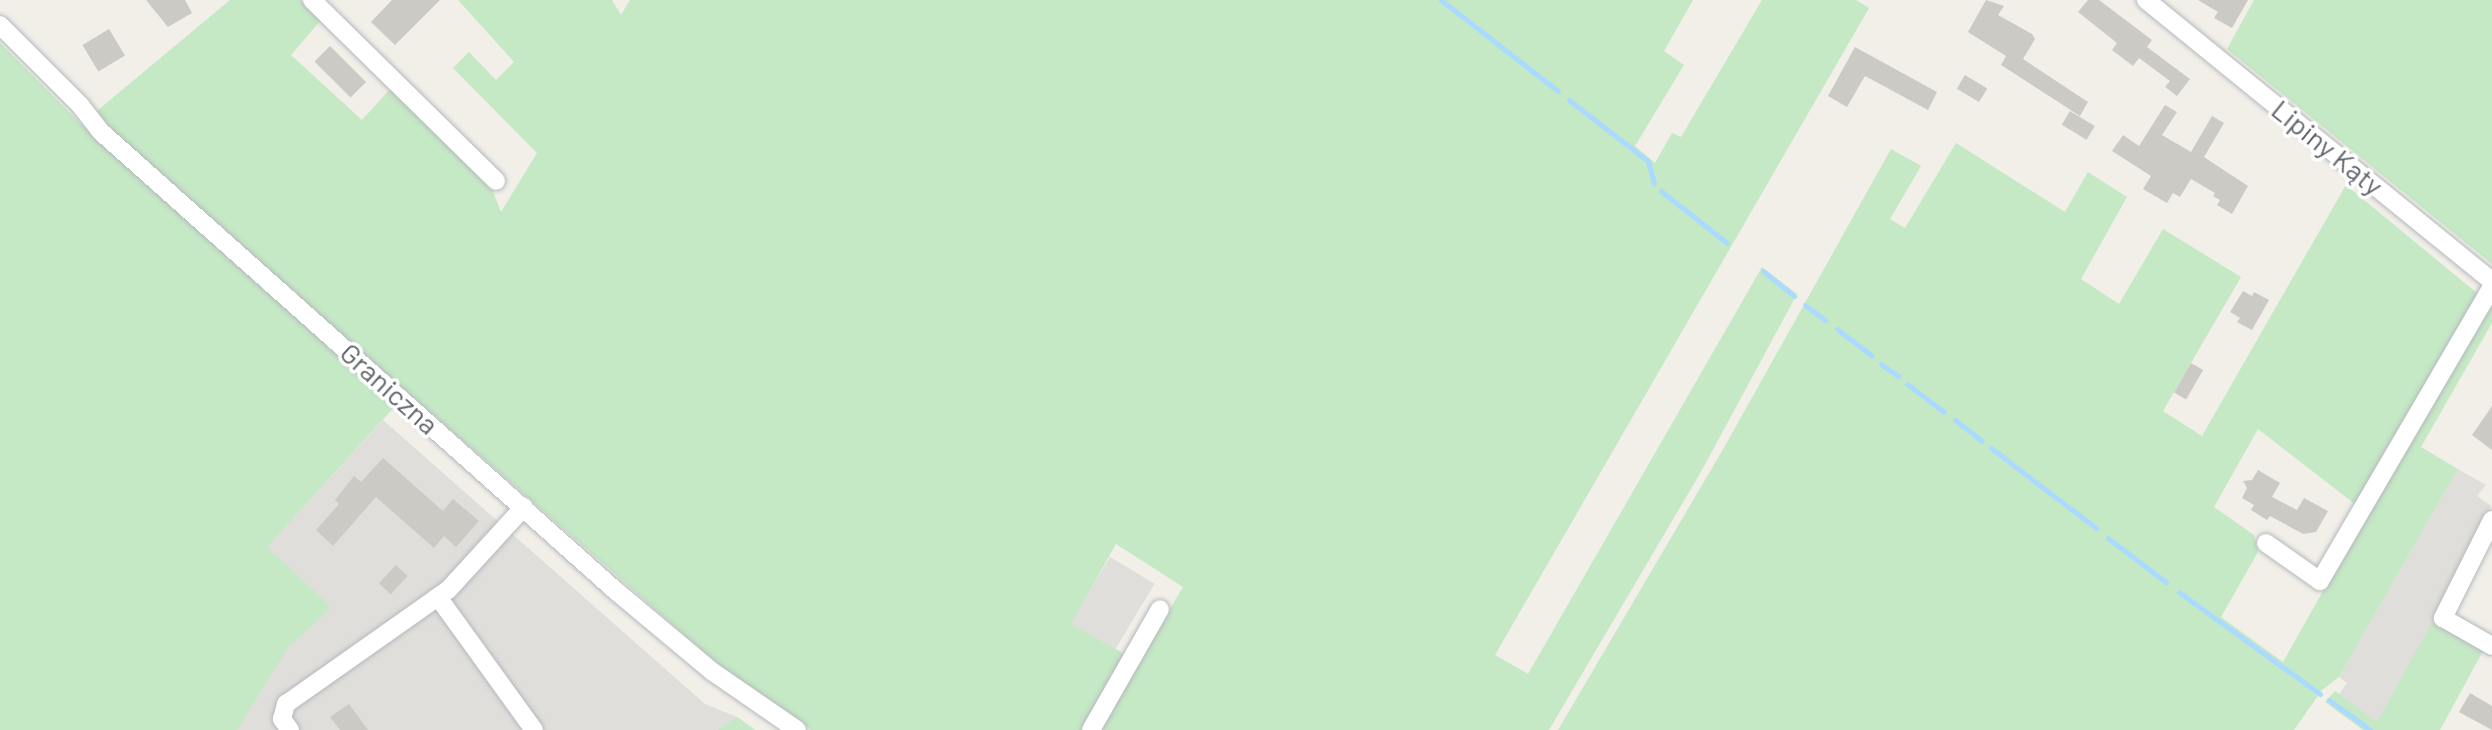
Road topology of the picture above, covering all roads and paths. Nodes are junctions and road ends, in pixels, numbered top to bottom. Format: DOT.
graph roads {
  1 [pos="312,0"];
  2 [pos="2146,0"];
  3 [pos="2168,7"];
  4 [pos="0,25"];
  5 [pos="496,181"];
  6 [pos="2492,281"];
  7 [pos="2492,287"];
  8 [pos="524,507"];
  9 [pos="2492,520"];
  10 [pos="2266,543"];
  11 [pos="438,597"];
  12 [pos="1160,609"];
  13 [pos="2492,646"];
  14 [pos="290,730"];
  15 [pos="534,730"];
  16 [pos="797,730"];
  17 [pos="1091,730"];
  1 -- 5 [label="street"];
  2 -- 3 [label="street, Lipiny Kąty"];
  3 -- 6 [label="street, Lipiny Kąty"];
  4 -- 8 [label="street, Graniczna"];
  7 -- 10 [label="street"];
  8 -- 11 [label="street"];
  8 -- 16 [label="street, Graniczna"];
  9 -- 13 [label="street"];
  11 -- 14 [label="street"];
  11 -- 15 [label="street"];
  12 -- 17 [label="street"];
}
